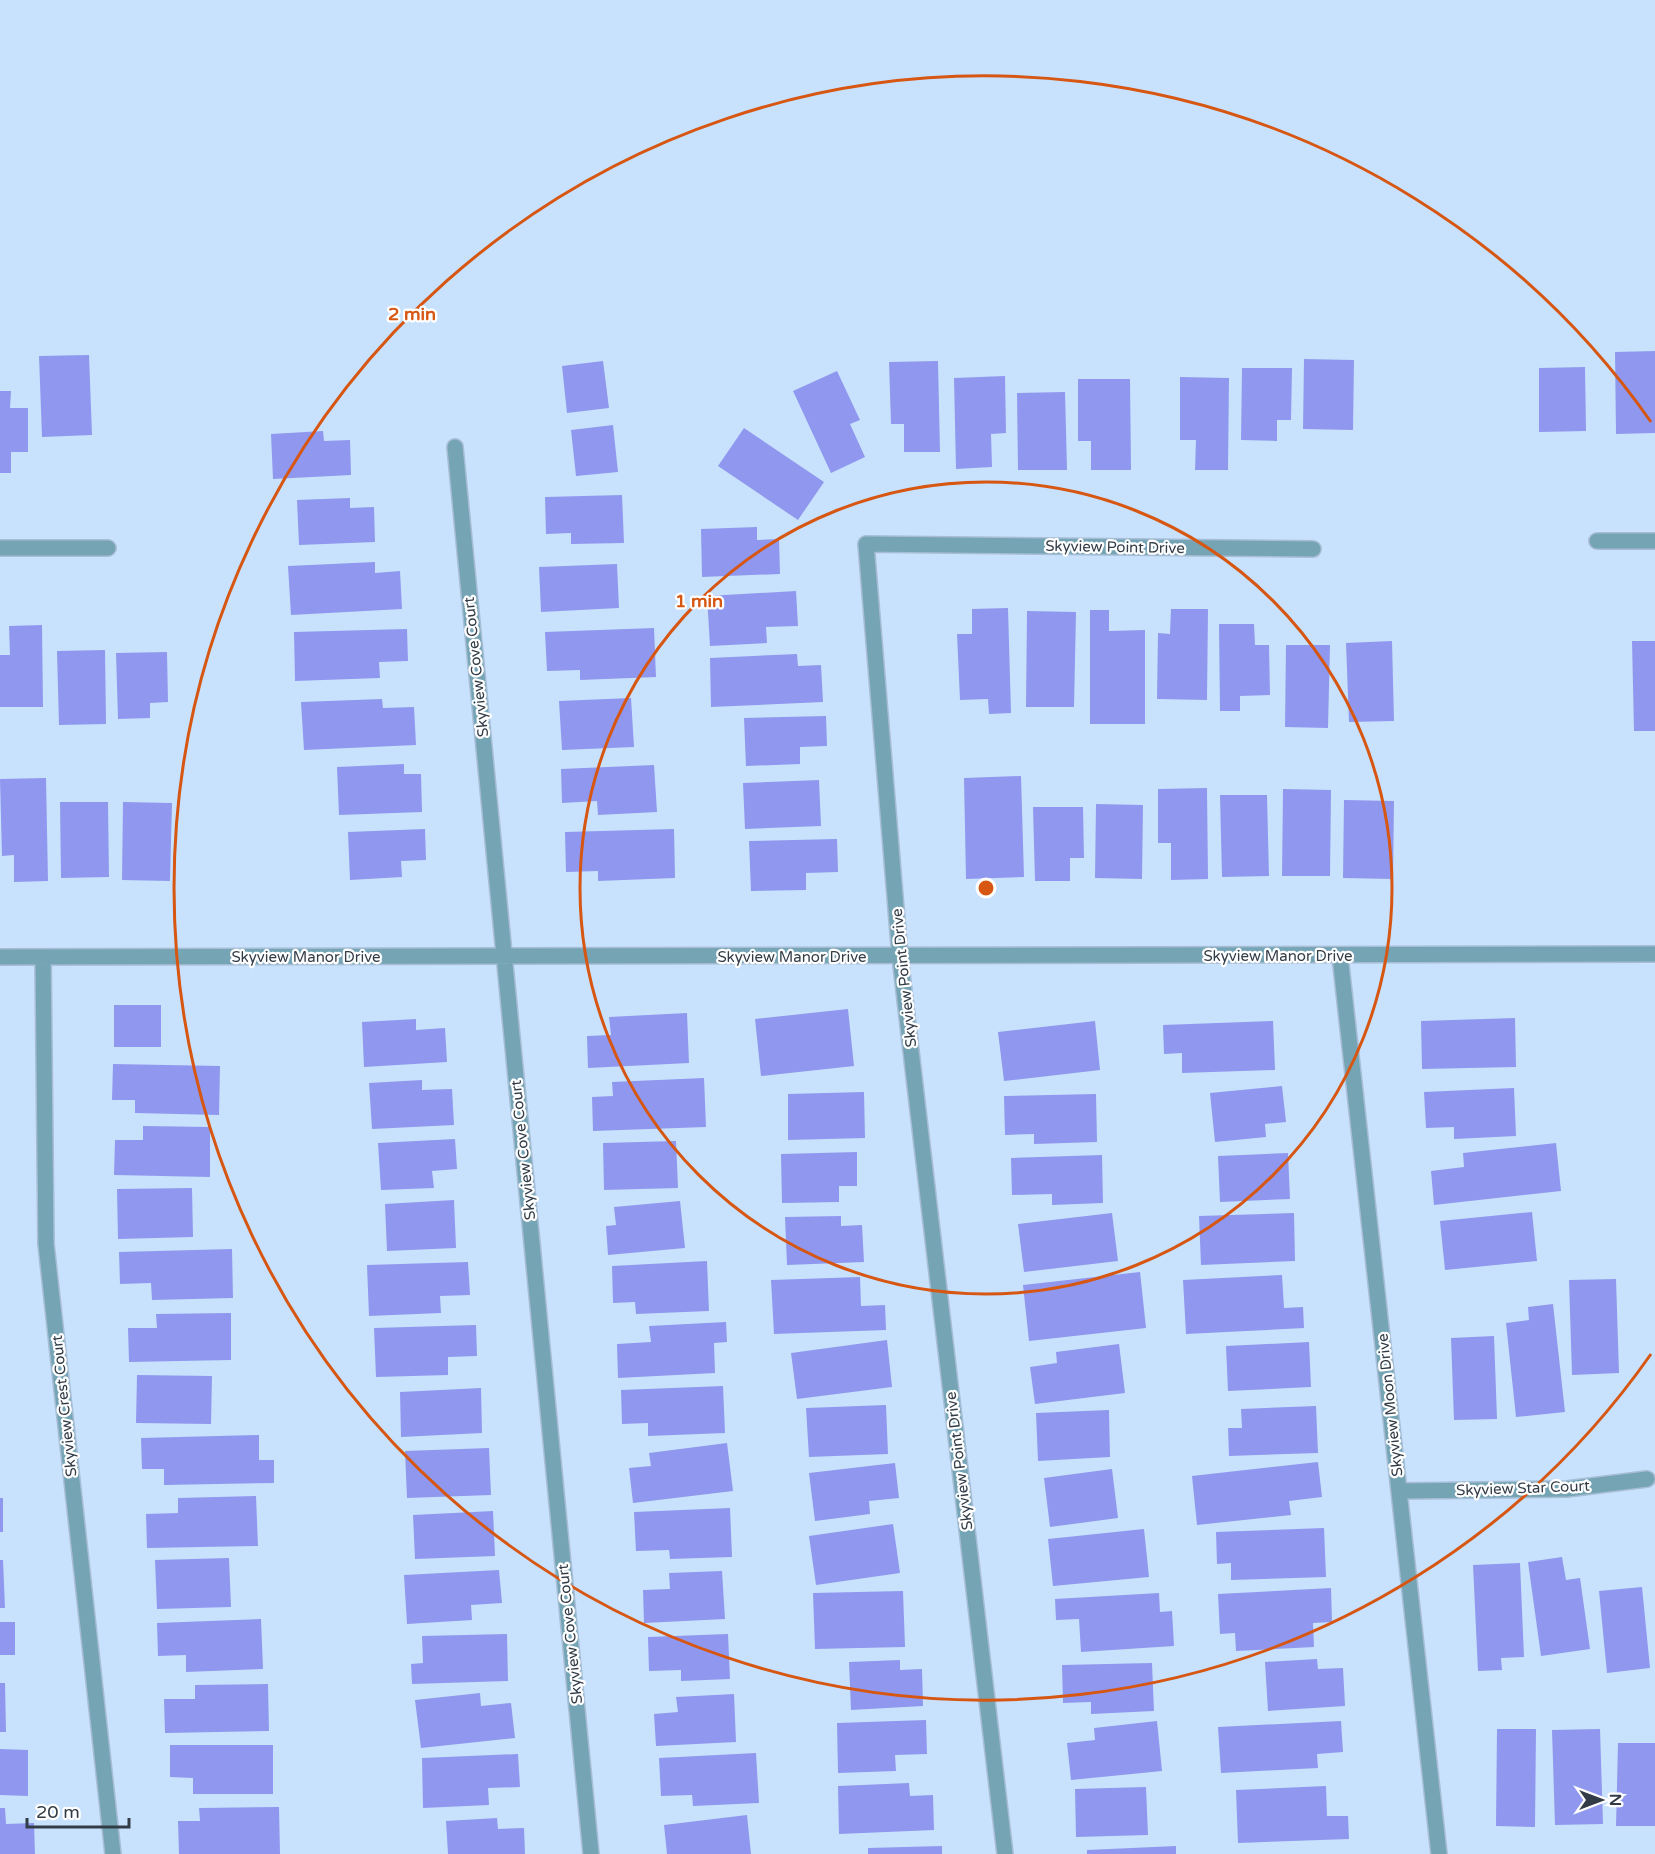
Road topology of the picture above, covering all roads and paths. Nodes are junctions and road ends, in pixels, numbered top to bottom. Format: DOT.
graph roads {
  1 [pos="455,447"];
  2 [pos="1597,541"];
  3 [pos="1655,541"];
  4 [pos="0,548"];
  5 [pos="108,548"];
  6 [pos="1313,549"];
  7 [pos="1655,954"];
  8 [pos="1340,956"];
  9 [pos="0,957"];
  10 [pos="43,957"];
  11 [pos="504,957"];
  12 [pos="900,957"];
  13 [pos="1647,1479"];
  14 [pos="1399,1491"];
  15 [pos="113,1854"];
  16 [pos="591,1854"];
  17 [pos="1005,1854"];
  18 [pos="1439,1854"];
  1 -- 11 [label="street, Skyview Cove Court"];
  2 -- 3 [label="street"];
  4 -- 5 [label="street"];
  6 -- 12 [label="street, Skyview Point Drive"];
  7 -- 8 [label="street, Skyview Manor Drive"];
  8 -- 12 [label="street, Skyview Manor Drive"];
  8 -- 14 [label="street, Skyview Moon Drive"];
  9 -- 10 [label="street, Skyview Manor Drive"];
  10 -- 11 [label="street, Skyview Manor Drive"];
  10 -- 15 [label="street, Skyview Crest Court"];
  11 -- 12 [label="street, Skyview Manor Drive"];
  11 -- 16 [label="street, Skyview Cove Court"];
  12 -- 17 [label="street, Skyview Point Drive"];
  13 -- 14 [label="street, Skyview Star Court"];
  14 -- 18 [label="street, Skyview Moon Drive"];
}
